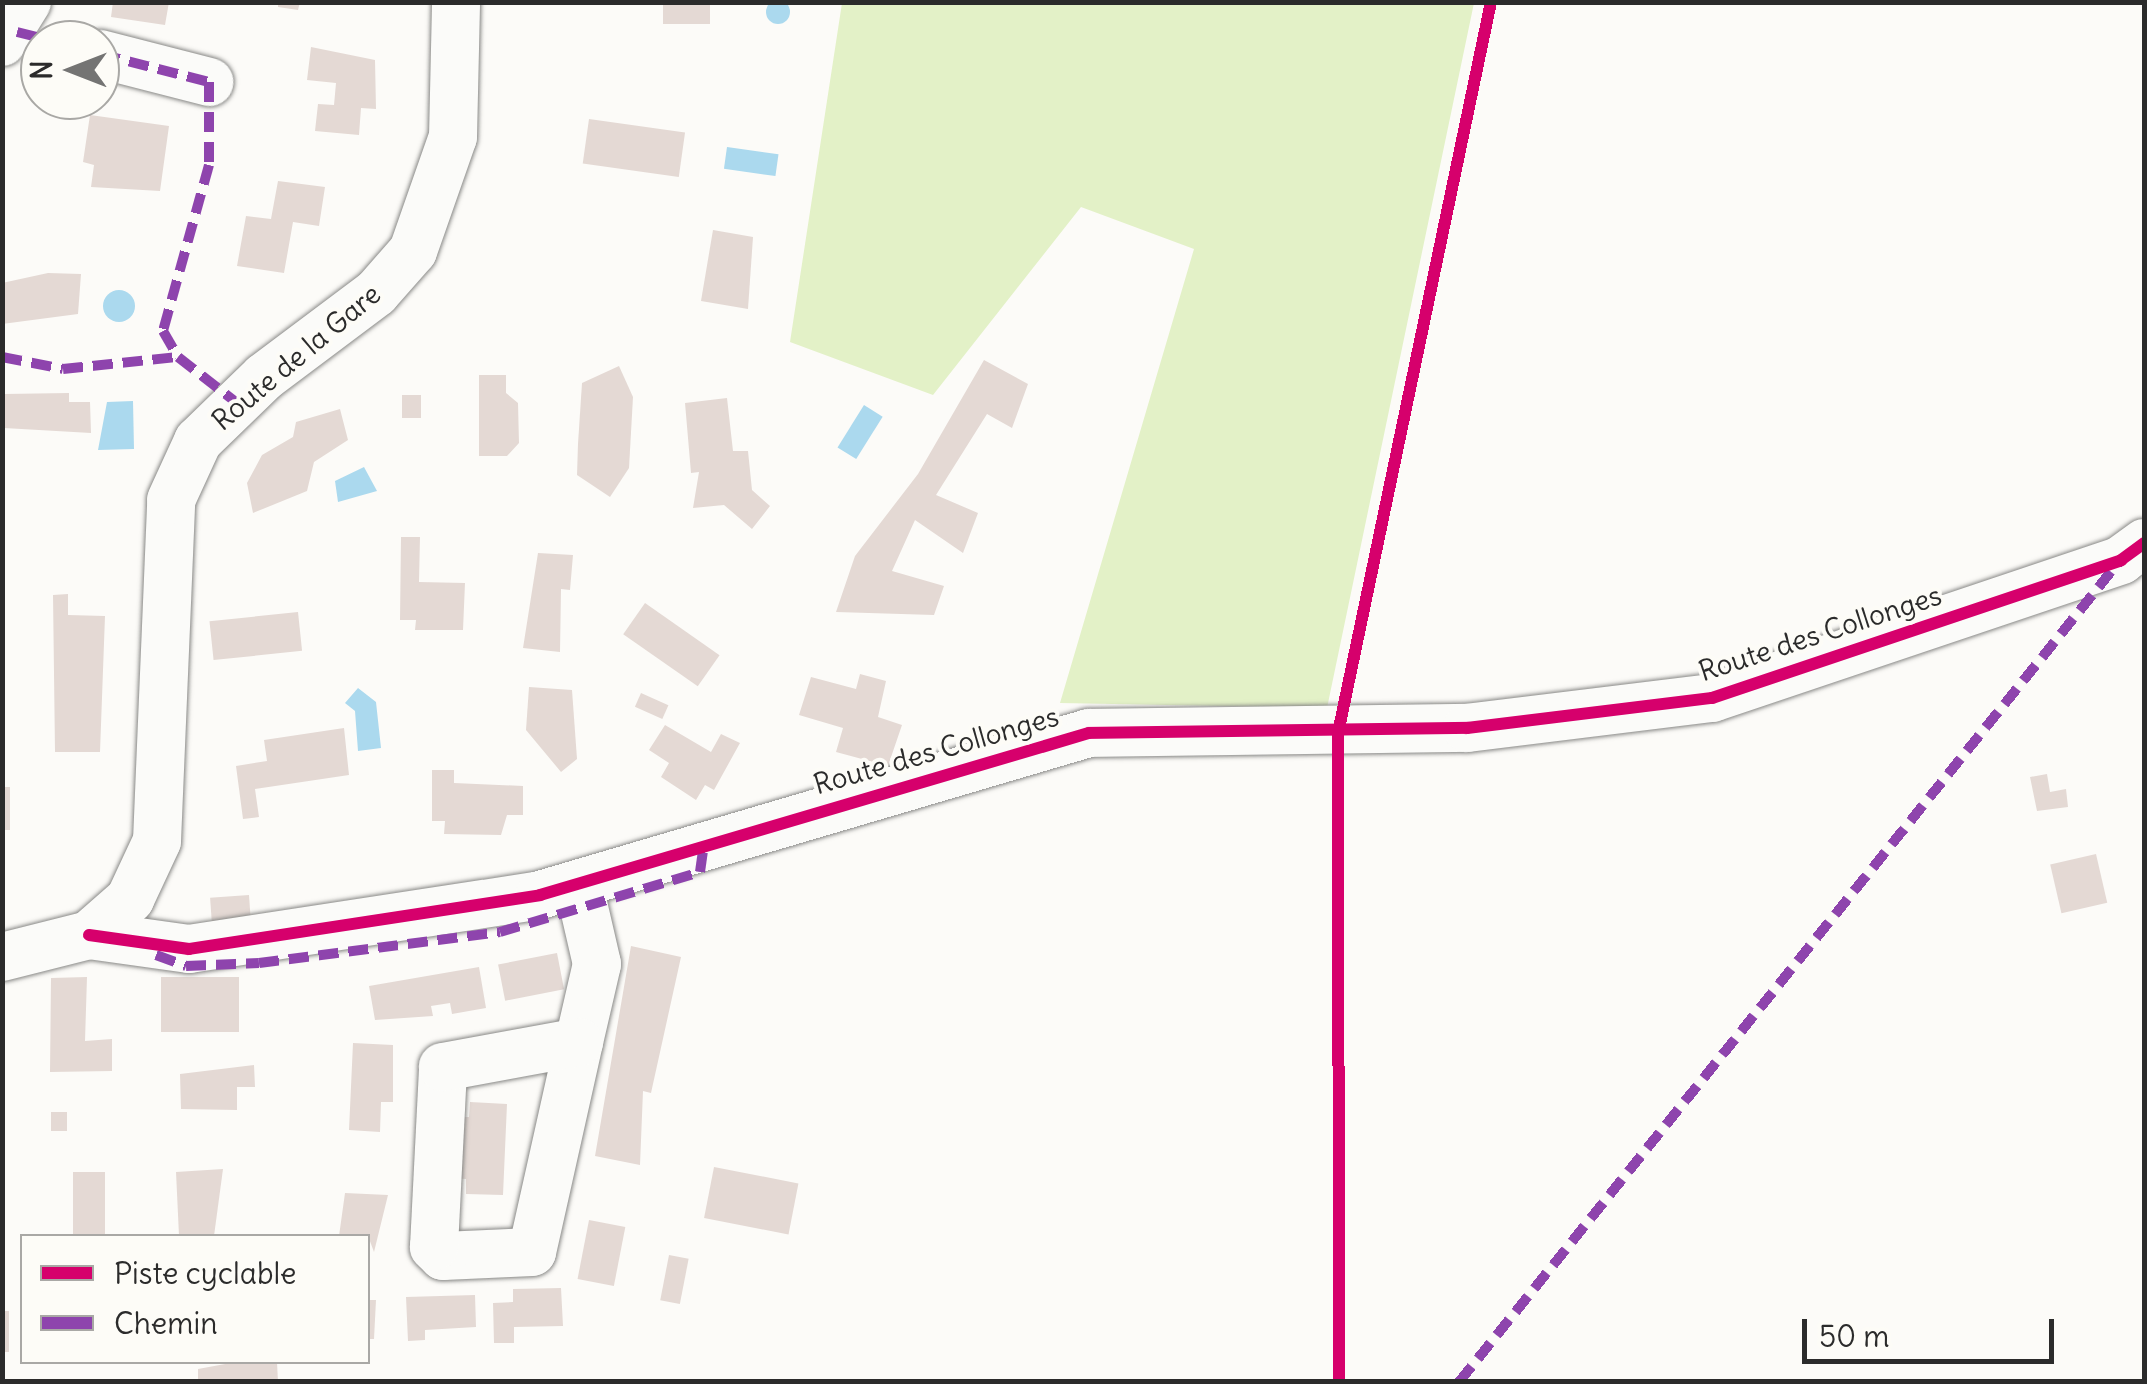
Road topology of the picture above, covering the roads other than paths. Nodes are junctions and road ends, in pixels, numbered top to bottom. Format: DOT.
graph roads {
  1 [pos="456,2"];
  2 [pos="120,59"];
  3 [pos="209,82"];
  4 [pos="2144,543"];
  5 [pos="579,886"];
  6 [pos="89,935"];
  7 [pos="2,957"];
  8 [pos="579,1042"];
  1 -- 6 [label="street, Route de la Gare"];
  2 -- 3 [label="street"];
  4 -- 5 [label="street, Route des Collonges"];
  5 -- 6 [label="street, Route des Collonges"];
  5 -- 8 [label="street"];
  6 -- 7 [label="street"];
  8 -- 8 [label="street"];
}
